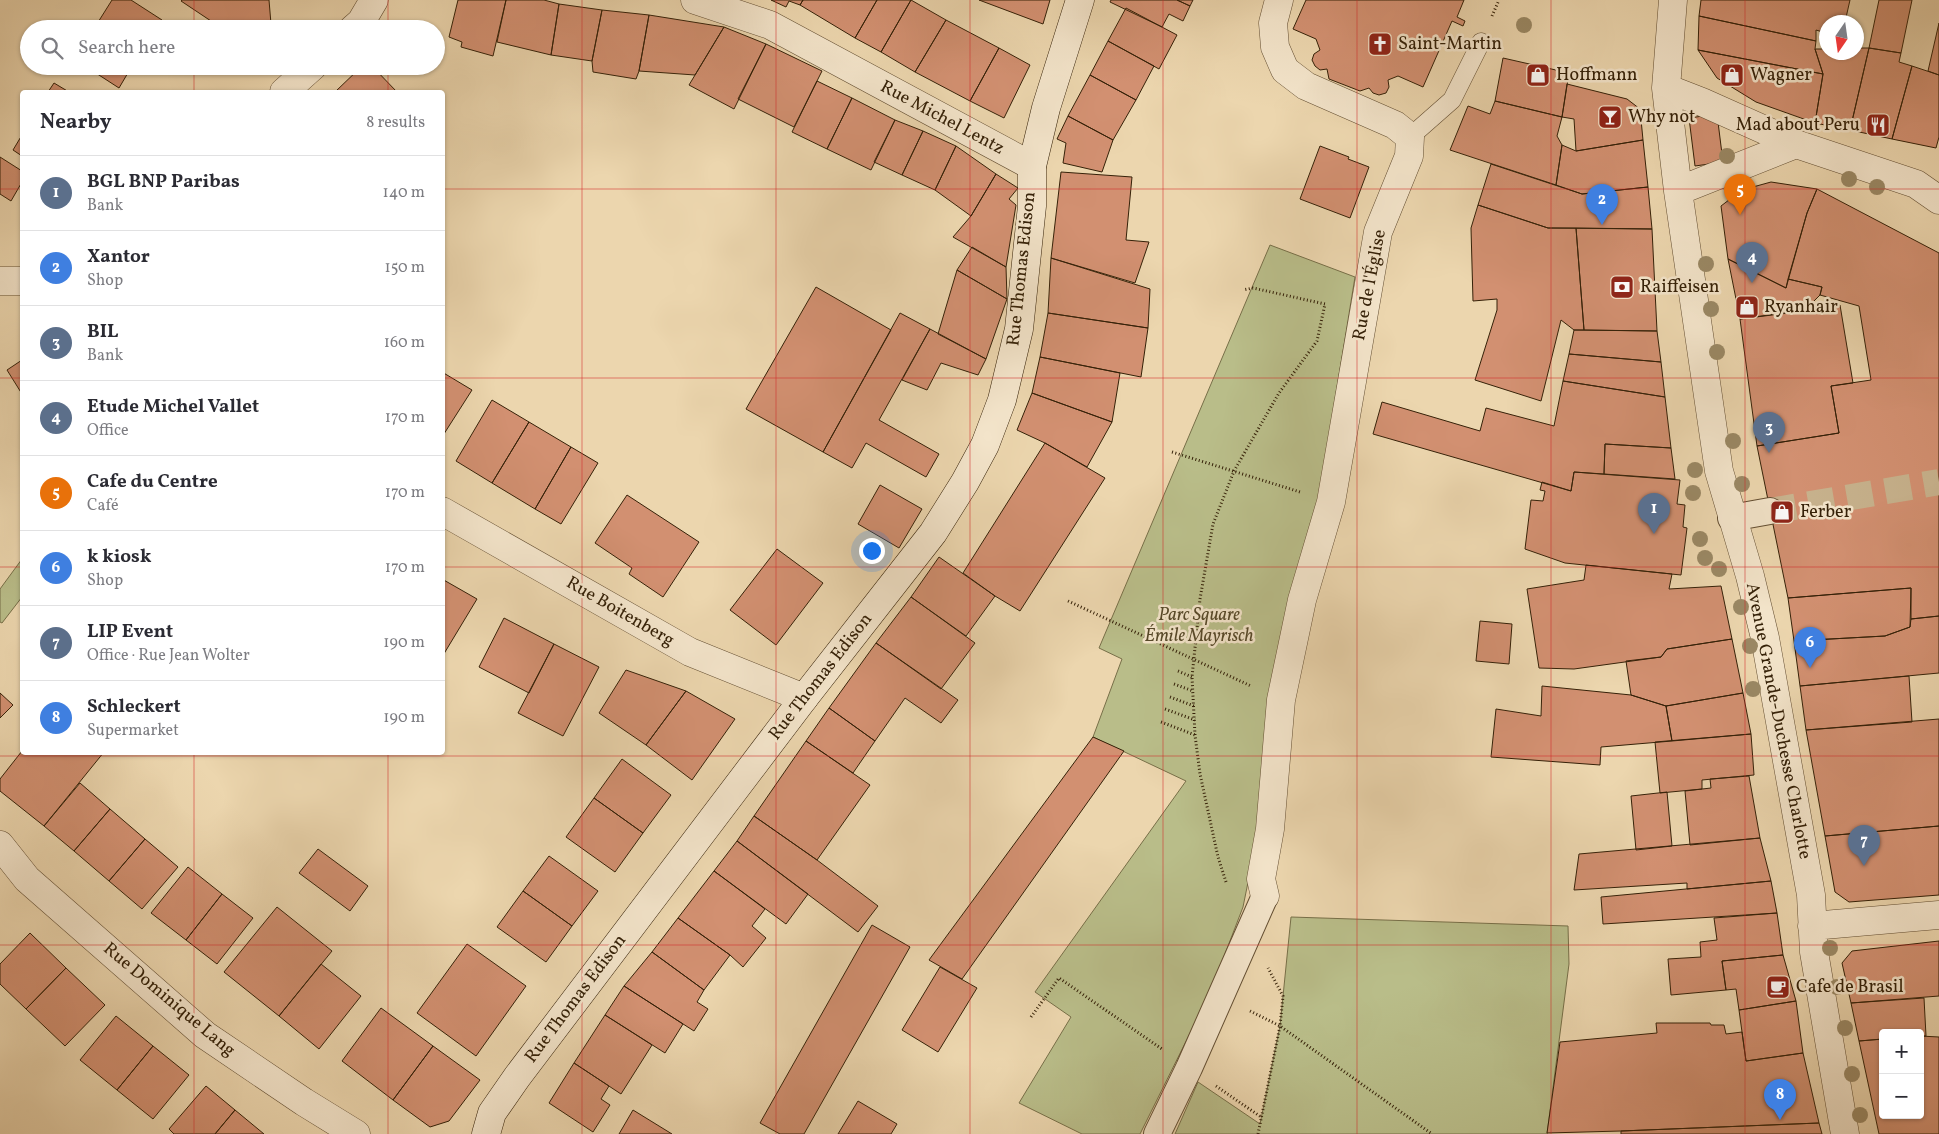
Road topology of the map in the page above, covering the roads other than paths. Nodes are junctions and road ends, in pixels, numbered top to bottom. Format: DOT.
graph roads {
  1 [pos="374,0"];
  2 [pos="695,0"];
  3 [pos="1080,0"];
  4 [pos="1279,0"];
  5 [pos="1673,0"];
  6 [pos="362,20"];
  7 [pos="1481,42"];
  8 [pos="303,75"];
  9 [pos="1666,88"];
  10 [pos="286,90"];
  11 [pos="1410,137"];
  12 [pos="1796,144"];
  13 [pos="1032,166"];
  14 [pos="1678,191"];
  15 [pos="1939,200"];
  16 [pos="20,280"];
  17 [pos="0,281"];
  18 [pos="1770,511"];
  19 [pos="445,513"];
  20 [pos="1731,518"];
  21 [pos="804,698"];
  22 [pos="0,845"];
  23 [pos="1265,896"];
  24 [pos="1939,915"];
  25 [pos="1812,926"];
  26 [pos="356,1134"];
  27 [pos="486,1134"];
  28 [pos="1157,1134"];
  29 [pos="1845,1134"];
  1 -- 6 [label="street"];
  2 -- 13 [label="street, Rue Michel Lentz"];
  3 -- 13 [label="street"];
  4 -- 11 [label="street"];
  5 -- 9 [label="street, Avenue Grande-Duchesse Charlotte"];
  7 -- 11 [label="lane"];
  8 -- 10 [label="street"];
  9 -- 12 [label="street"];
  9 -- 14 [label="street, Avenue Grande-Duchesse Charlotte"];
  11 -- 23 [label="street, Rue de l'Église"];
  12 -- 14 [label="street"];
  12 -- 15 [label="street"];
  13 -- 21 [label="street, Rue Thomas Edison"];
  14 -- 20 [label="street, Avenue Grande-Duchesse Charlotte"];
  16 -- 17 [label="street"];
  18 -- 20 [label="street"];
  19 -- 21 [label="street, Rue Boitenberg"];
  20 -- 25 [label="street, Avenue Grande-Duchesse Charlotte"];
  21 -- 27 [label="street, Rue Thomas Edison"];
  22 -- 26 [label="street, Rue Dominique Lang"];
  23 -- 28 [label="street"];
  24 -- 25 [label="street"];
  25 -- 29 [label="street, Avenue Grande-Duchesse Charlotte"];
}
